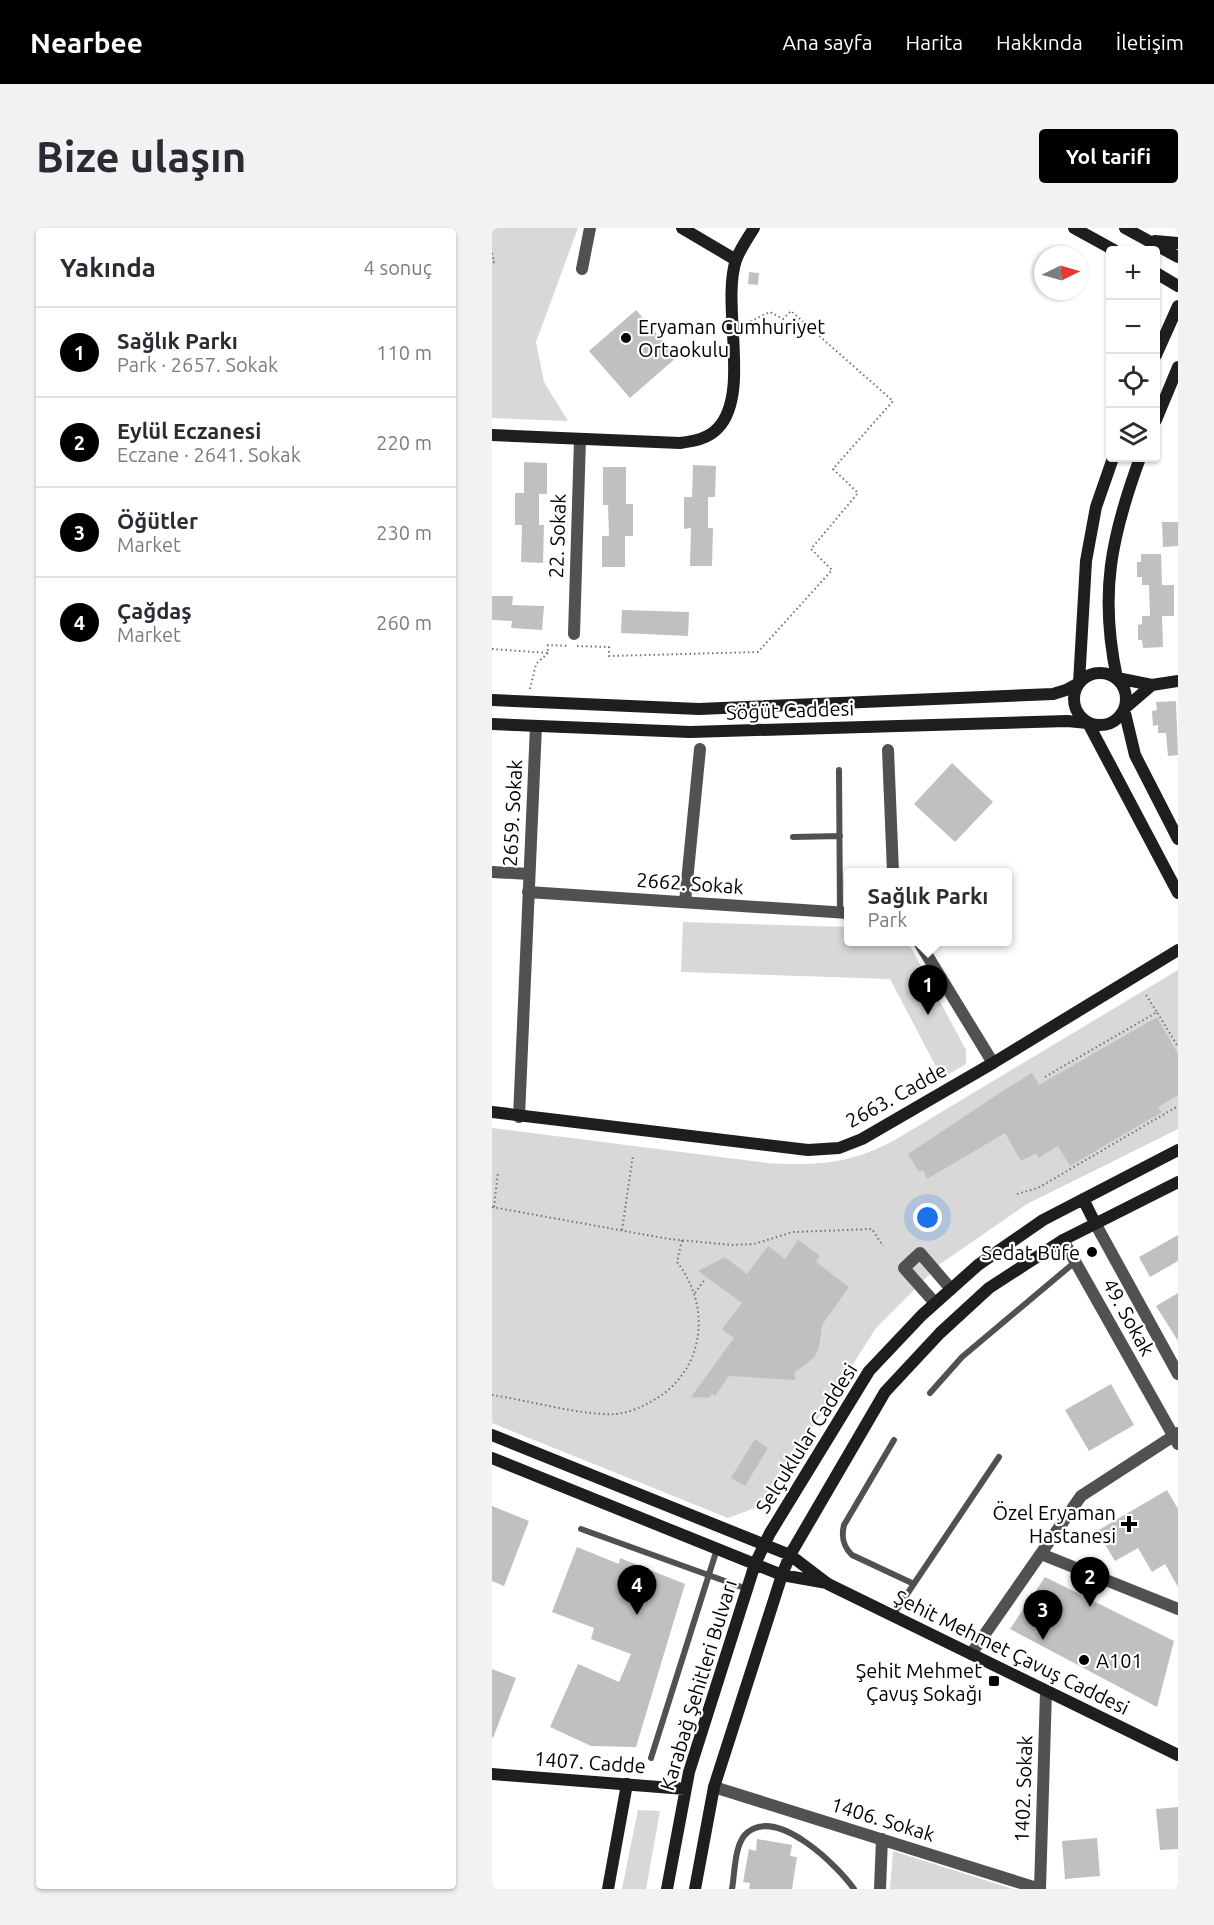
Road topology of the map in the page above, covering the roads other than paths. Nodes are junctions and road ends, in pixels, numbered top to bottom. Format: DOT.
graph roads {
  1 [pos="590,228"];
  2 [pos="682,228"];
  3 [pos="754,228"];
  4 [pos="1074,228"];
  5 [pos="1125,228"];
  6 [pos="1146,240"];
  7 [pos="1178,243"];
  8 [pos="1107,246"];
  9 [pos="1178,258"];
  10 [pos="736,260"];
  11 [pos="582,269"];
  12 [pos="1160,276"];
  13 [pos="1178,286"];
  14 [pos="1178,306"];
  15 [pos="1156,354"];
  16 [pos="1178,367"];
  17 [pos="1160,408"];
  18 [pos="492,435"];
  19 [pos="580,439"];
  20 [pos="1112,462"];
  21 [pos="1139,462"];
  22 [pos="574,634"];
  23 [pos="1117,678"];
  24 [pos="1178,681"];
  25 [pos="1079,682"];
  26 [pos="1152,685"];
  27 [pos="492,700"];
  28 [pos="1124,709"];
  29 [pos="1088,723"];
  30 [pos="492,724"];
  31 [pos="536,726"];
  32 [pos="700,749"];
  33 [pos="888,750"];
  34 [pos="839,770"];
  35 [pos="840,836"];
  36 [pos="793,837"];
  37 [pos="1178,839"];
  38 [pos="893,868"];
  39 [pos="492,872"];
  40 [pos="529,874"];
  41 [pos="528,892"];
  42 [pos="1178,893"];
  43 [pos="685,902"];
  44 [pos="844,912"];
  45 [pos="921,946"];
  46 [pos="1178,950"];
  47 [pos="993,1063"];
  48 [pos="492,1112"];
  49 [pos="519,1117"];
  50 [pos="1178,1150"];
  51 [pos="1178,1182"];
  52 [pos="1083,1199"];
  53 [pos="1095,1223"];
  54 [pos="1063,1240"];
  55 [pos="1075,1262"];
  56 [pos="951,1289"];
  57 [pos="935,1303"];
  58 [pos="1178,1374"];
  59 [pos="930,1393"];
  60 [pos="492,1434"];
  61 [pos="1177,1438"];
  62 [pos="894,1440"];
  63 [pos="999,1457"];
  64 [pos="492,1458"];
  65 [pos="581,1529"];
  66 [pos="765,1544"];
  67 [pos="717,1549"];
  68 [pos="1041,1554"];
  69 [pos="790,1555"];
  70 [pos="755,1564"];
  71 [pos="782,1575"];
  72 [pos="708,1576"];
  73 [pos="828,1584"];
  74 [pos="914,1584"];
  75 [pos="747,1589"];
  76 [pos="1178,1610"];
  77 [pos="893,1615"];
  78 [pos="971,1654"];
  79 [pos="1046,1690"];
  80 [pos="1178,1755"];
  81 [pos="651,1758"];
  82 [pos="492,1774"];
  83 [pos="627,1784"];
  84 [pos="714,1787"];
  85 [pos="685,1788"];
  86 [pos="882,1839"];
  87 [pos="608,1889"];
  88 [pos="667,1889"];
  89 [pos="695,1889"];
  90 [pos="732,1889"];
  91 [pos="854,1889"];
  92 [pos="880,1889"];
  93 [pos="1040,1889"];
  1 -- 11 [label="street"];
  2 -- 10 [label="main road"];
  3 -- 10 [label="main road"];
  4 -- 8 [label="main road"];
  5 -- 6 [label="main road"];
  6 -- 7 [label="main road"];
  6 -- 9 [label="main road"];
  10 -- 19 [label="main road"];
  12 -- 13 [label="main road"];
  14 -- 15 [label="main road"];
  16 -- 17 [label="main road"];
  18 -- 19 [label="main road"];
  19 -- 22 [label="street, 22. Sokak"];
  20 -- 25 [label="main road"];
  21 -- 23 [label="main road"];
  23 -- 25 [label="main road"];
  23 -- 26 [label="main road"];
  23 -- 28 [label="main road"];
  24 -- 26 [label="main road"];
  25 -- 27 [label="main road, Söğüt Caddesi"];
  25 -- 29 [label="main road"];
  26 -- 28 [label="main road"];
  28 -- 29 [label="main road"];
  28 -- 37 [label="main road"];
  29 -- 31 [label="main road, Söğüt Caddesi"];
  29 -- 42 [label="main road"];
  30 -- 31 [label="main road, Söğüt Caddesi"];
  31 -- 40 [label="street, 2659. Sokak"];
  32 -- 43 [label="street"];
  33 -- 38 [label="street"];
  34 -- 35 [label="lane"];
  35 -- 36 [label="lane"];
  35 -- 44 [label="lane"];
  39 -- 40 [label="street"];
  40 -- 41 [label="street, 2659. Sokak"];
  41 -- 43 [label="street, 2662. Sokak"];
  41 -- 49 [label="street, 2659. Sokak"];
  43 -- 44 [label="street, 2662. Sokak"];
  45 -- 47 [label="street"];
  46 -- 47 [label="main road, 2663. Cadde"];
  47 -- 49 [label="main road, 2663. Cadde"];
  48 -- 49 [label="main road, 2663. Cadde"];
  50 -- 52 [label="main road, Selçuklular Caddesi"];
  51 -- 53 [label="main road"];
  52 -- 53 [label="main road"];
  52 -- 56 [label="main road, Selçuklular Caddesi"];
  53 -- 54 [label="main road"];
  53 -- 58 [label="street, 49. Sokak"];
  54 -- 55 [label="street, 49. Sokak"];
  54 -- 69 [label="main road"];
  55 -- 59 [label="lane"];
  55 -- 61 [label="street, 49. Sokak"];
  56 -- 57 [label="main road, Selçuklular Caddesi"];
  56 -- 57 [label="street"];
  57 -- 66 [label="main road, Selçuklular Caddesi"];
  60 -- 66 [label="main road"];
  61 -- 68 [label="street"];
  62 -- 74 [label="lane"];
  63 -- 74 [label="lane"];
  64 -- 67 [label="main road"];
  65 -- 72 [label="lane"];
  66 -- 69 [label="main road, Şehit Mehmet Çavuş Caddesi"];
  66 -- 70 [label="main road, Selçuklular Caddesi"];
  67 -- 70 [label="main road"];
  67 -- 72 [label="lane"];
  68 -- 76 [label="street"];
  68 -- 78 [label="street"];
  69 -- 71 [label="main road"];
  69 -- 73 [label="main road, Şehit Mehmet Çavuş Caddesi"];
  70 -- 71 [label="main road, Şehit Mehmet Çavuş Caddesi"];
  70 -- 75 [label="main road, Karabağ Şehitleri Bulvarı"];
  71 -- 73 [label="main road, Şehit Mehmet Çavuş Caddesi"];
  71 -- 84 [label="main road"];
  72 -- 75 [label="lane"];
  72 -- 81 [label="lane"];
  73 -- 77 [label="main road, Şehit Mehmet Çavuş Caddesi"];
  74 -- 77 [label="lane"];
  75 -- 85 [label="main road, Karabağ Şehitleri Bulvarı"];
  77 -- 78 [label="main road, Şehit Mehmet Çavuş Caddesi"];
  78 -- 79 [label="main road, Şehit Mehmet Çavuş Caddesi"];
  79 -- 80 [label="main road, Şehit Mehmet Çavuş Caddesi"];
  79 -- 93 [label="street, 1402. Sokak"];
  82 -- 83 [label="main road, 1407. Cadde"];
  83 -- 85 [label="main road, 1407. Cadde"];
  83 -- 87 [label="main road"];
  84 -- 86 [label="street, 1406. Sokak"];
  84 -- 89 [label="main road"];
  85 -- 88 [label="main road, Karabağ Şehitleri Bulvarı"];
  86 -- 92 [label="street"];
  86 -- 93 [label="street, 1406. Sokak"];
  90 -- 91 [label="lane"];
}
